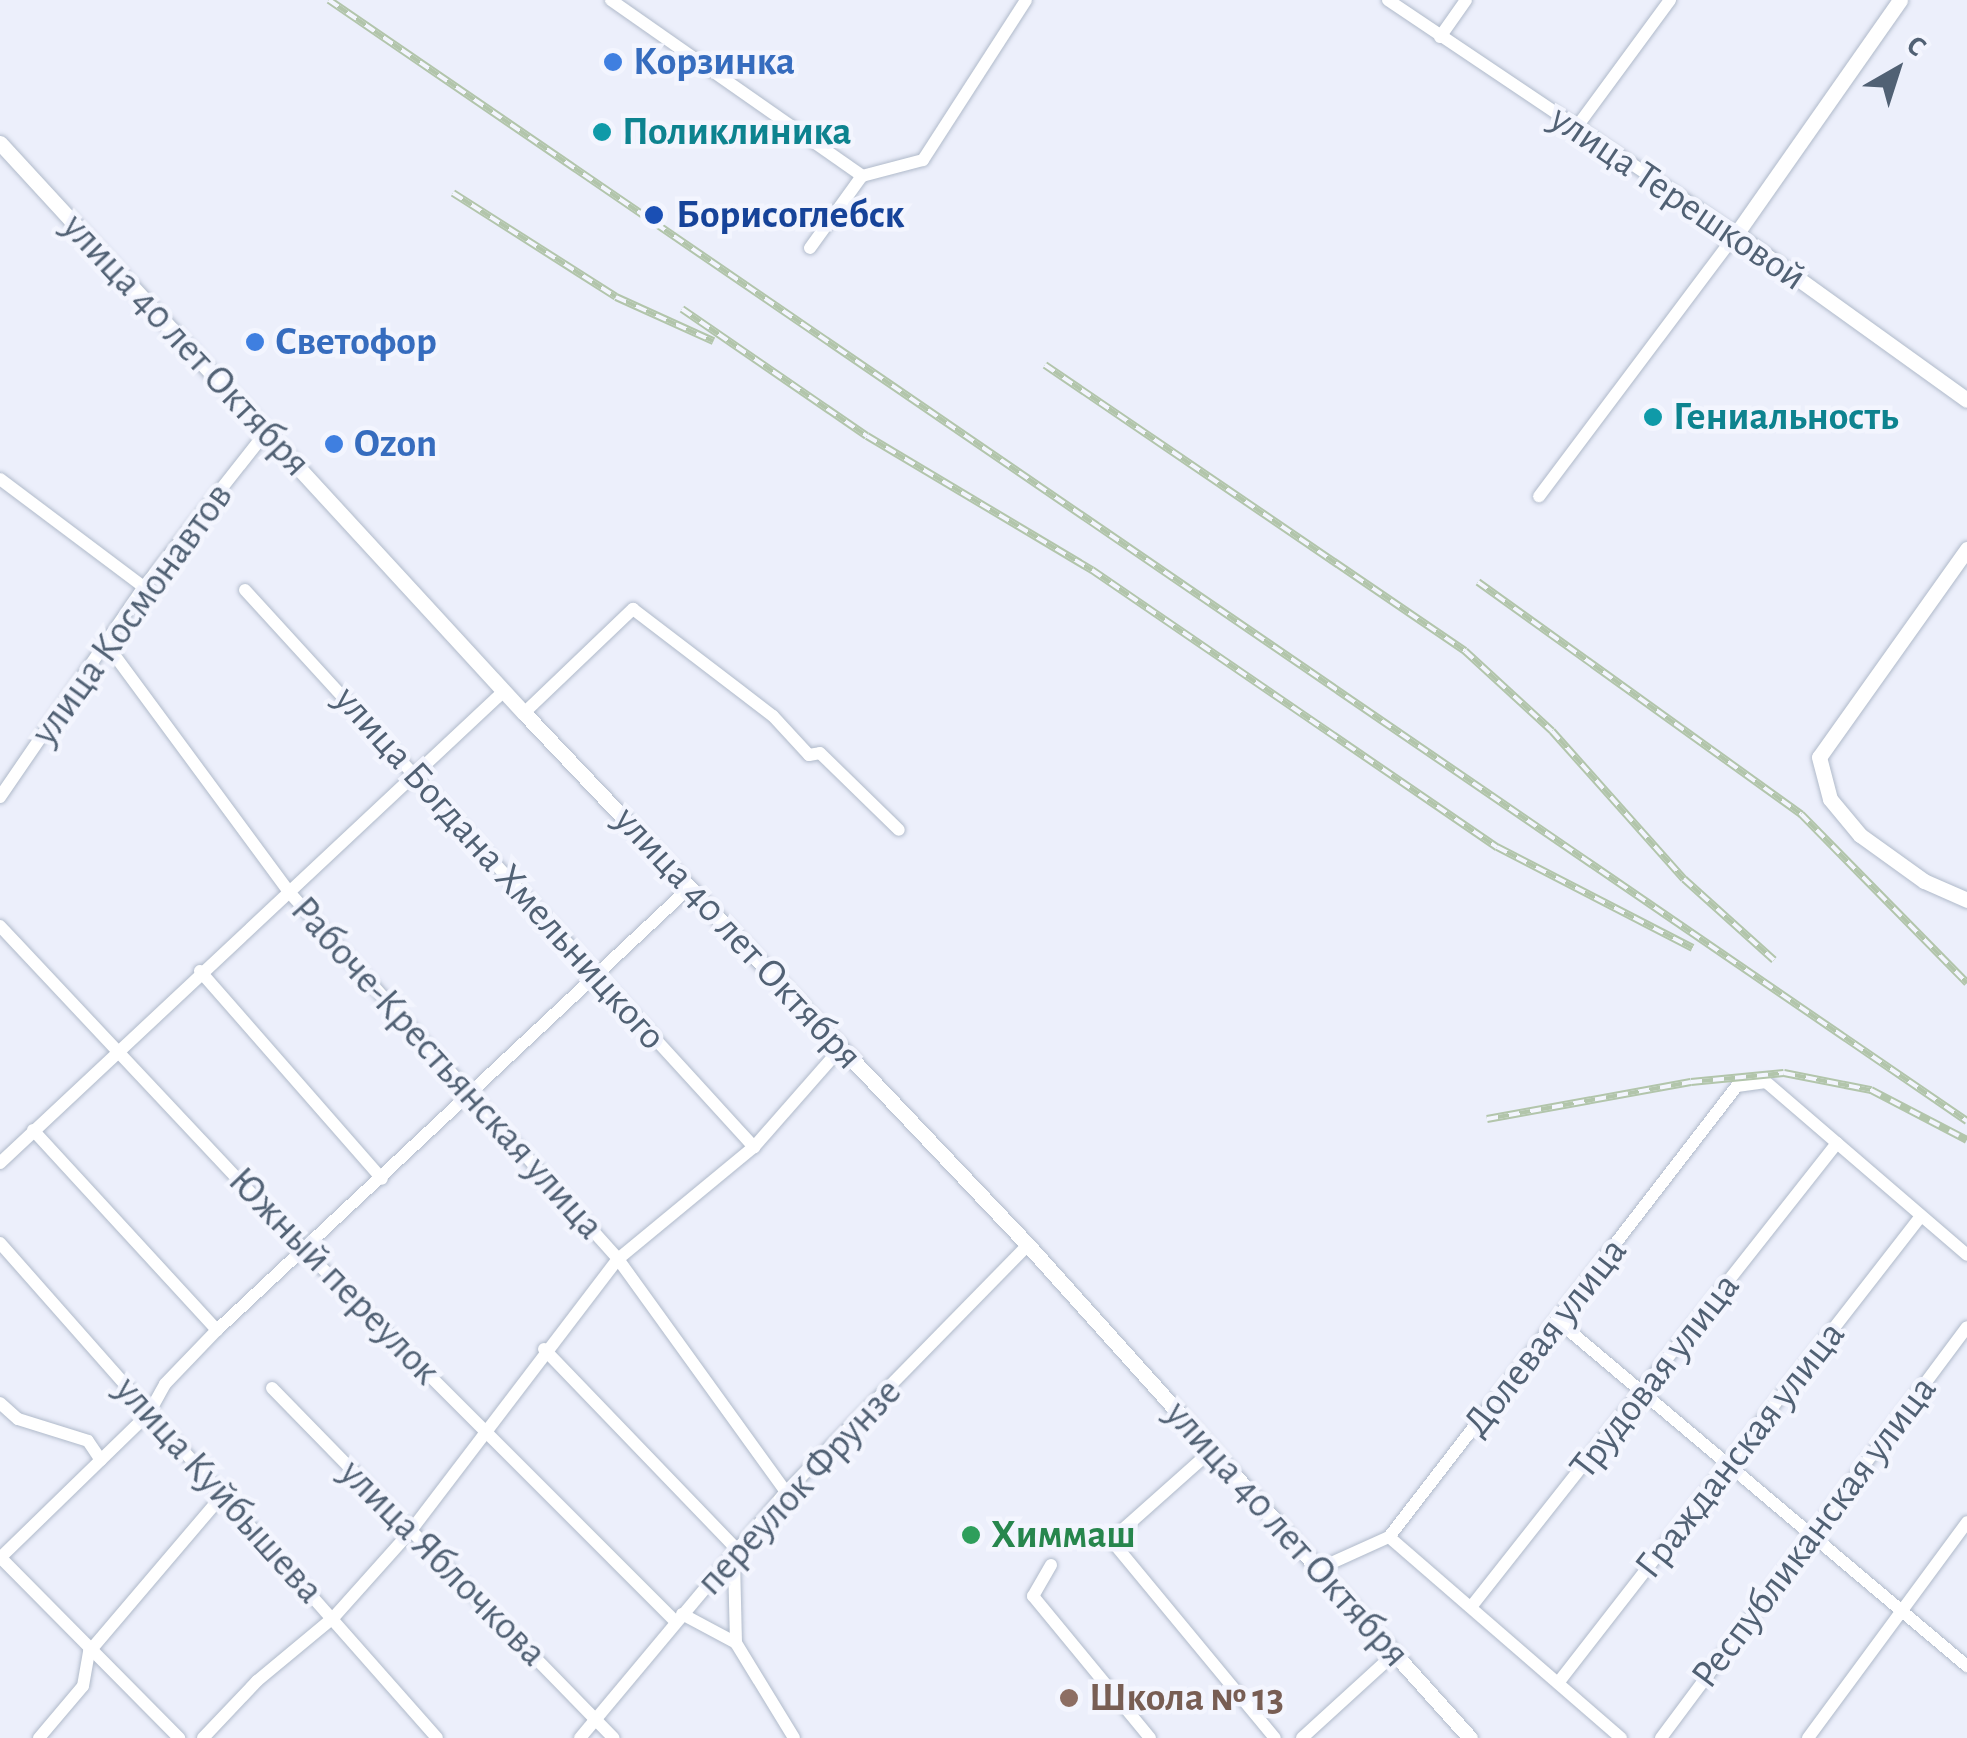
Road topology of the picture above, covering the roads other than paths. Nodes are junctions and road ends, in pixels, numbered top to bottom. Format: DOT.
graph roads {
  1 [pos="610,0"];
  2 [pos="1026,0"];
  3 [pos="1388,0"];
  4 [pos="1466,0"];
  5 [pos="1670,0"];
  6 [pos="1900,0"];
  7 [pos="1440,37"];
  8 [pos="1576,128"];
  9 [pos="0,143"];
  10 [pos="862,176"];
  11 [pos="1736,234"];
  12 [pos="810,248"];
  13 [pos="1967,400"];
  14 [pos="266,432"];
  15 [pos="0,479"];
  16 [pos="1538,496"];
  17 [pos="1967,549"];
  18 [pos="144,588"];
  19 [pos="245,590"];
  20 [pos="107,645"];
  21 [pos="504,692"];
  22 [pos="524,713"];
  23 [pos="418,772"];
  24 [pos="0,797"];
  25 [pos="899,830"];
  26 [pos="690,887"];
  27 [pos="289,892"];
  28 [pos="1967,900"];
  29 [pos="0,926"];
  30 [pos="200,971"];
  31 [pos="595,973"];
  32 [pos="842,1047"];
  33 [pos="117,1049"];
  34 [pos="472,1096"];
  35 [pos="33,1130"];
  36 [pos="1837,1143"];
  37 [pos="754,1147"];
  38 [pos="0,1163"];
  39 [pos="382,1179"];
  40 [pos="1922,1216"];
  41 [pos="0,1243"];
  42 [pos="1028,1245"];
  43 [pos="303,1250"];
  44 [pos="1967,1255"];
  45 [pos="618,1258"];
  46 [pos="1559,1322"];
  47 [pos="1967,1327"];
  48 [pos="217,1330"];
  49 [pos="544,1349"];
  50 [pos="272,1388"];
  51 [pos="1645,1391"];
  52 [pos="0,1403"];
  53 [pos="149,1412"];
  54 [pos="486,1429"];
  55 [pos="1212,1450"];
  56 [pos="100,1460"];
  57 [pos="1730,1464"];
  58 [pos="786,1492"];
  59 [pos="222,1496"];
  60 [pos="1967,1522"];
  61 [pos="409,1533"];
  62 [pos="1812,1534"];
  63 [pos="1389,1538"];
  64 [pos="737,1557"];
  65 [pos="0,1558"];
  66 [pos="1051,1564"];
  67 [pos="1318,1569"];
  68 [pos="1471,1608"];
  69 [pos="1903,1611"];
  70 [pos="334,1617"];
  71 [pos="678,1617"];
  72 [pos="736,1643"];
  73 [pos="89,1652"];
  74 [pos="1394,1654"];
  75 [pos="1967,1666"];
  76 [pos="1558,1684"];
  77 [pos="598,1718"];
  78 [pos="1812,1737"];
  79 [pos="39,1738"];
  80 [pos="179,1738"];
  81 [pos="203,1738"];
  82 [pos="437,1738"];
  83 [pos="580,1738"];
  84 [pos="613,1738"];
  85 [pos="794,1738"];
  86 [pos="1150,1738"];
  87 [pos="1275,1738"];
  88 [pos="1302,1738"];
  89 [pos="1470,1738"];
  90 [pos="1621,1738"];
  91 [pos="1660,1738"];
  1 -- 10 [label="street"];
  2 -- 10 [label="street"];
  3 -- 7 [label="street, улица Терешковой"];
  4 -- 7 [label="street"];
  5 -- 8 [label="street"];
  6 -- 11 [label="street"];
  7 -- 8 [label="street, улица Терешковой"];
  8 -- 11 [label="street, улица Терешковой"];
  9 -- 14 [label="street, улица 40 лет Октября"];
  10 -- 12 [label="street"];
  11 -- 13 [label="street, улица Терешковой"];
  11 -- 16 [label="street"];
  14 -- 18 [label="street, улица Космонавтов"];
  14 -- 21 [label="street, улица 40 лет Октября"];
  15 -- 18 [label="street"];
  17 -- 28 [label="street"];
  18 -- 20 [label="street, улица Космонавтов"];
  19 -- 23 [label="street, улица Богдана Хмельницкого"];
  20 -- 24 [label="street, улица Космонавтов"];
  20 -- 27 [label="street, Рабоче-Крестьянская улица"];
  21 -- 22 [label="street, улица 40 лет Октября"];
  21 -- 23 [label="street"];
  22 -- 25 [label="street"];
  22 -- 26 [label="street, улица 40 лет Октября"];
  23 -- 27 [label="street"];
  23 -- 31 [label="street, улица Богдана Хмельницкого"];
  26 -- 31 [label="street"];
  26 -- 32 [label="street, улица 40 лет Октября"];
  27 -- 30 [label="street"];
  27 -- 34 [label="street, Рабоче-Крестьянская улица"];
  29 -- 33 [label="street, Южный переулок"];
  30 -- 33 [label="street"];
  30 -- 39 [label="street"];
  31 -- 34 [label="street"];
  31 -- 37 [label="street, улица Богдана Хмельницкого"];
  32 -- 37 [label="street"];
  32 -- 42 [label="street, улица 40 лет Октября"];
  33 -- 35 [label="street"];
  33 -- 43 [label="street, Южный переулок"];
  34 -- 39 [label="street"];
  34 -- 45 [label="street, Рабоче-Крестьянская улица"];
  35 -- 38 [label="street"];
  35 -- 48 [label="street"];
  36 -- 40 [label="street"];
  36 -- 46 [label="street, Долевая улица"];
  36 -- 51 [label="street, Трудовая улица"];
  37 -- 45 [label="street"];
  39 -- 43 [label="street"];
  40 -- 44 [label="street"];
  40 -- 57 [label="street, Гражданская улица"];
  41 -- 53 [label="street, улица Куйбышева"];
  42 -- 55 [label="street, улица 40 лет Октября"];
  42 -- 58 [label="street, переулок Фрунзе"];
  43 -- 48 [label="street"];
  43 -- 54 [label="street, Южный переулок"];
  45 -- 49 [label="street"];
  45 -- 58 [label="street, Рабоче-Крестьянская улица"];
  46 -- 51 [label="street"];
  46 -- 63 [label="street, Долевая улица"];
  47 -- 62 [label="street, Республиканская улица"];
  48 -- 53 [label="street"];
  49 -- 54 [label="street"];
  49 -- 64 [label="street"];
  50 -- 61 [label="street, улица Яблочкова"];
  51 -- 57 [label="street"];
  51 -- 68 [label="street, Трудовая улица"];
  52 -- 56 [label="street"];
  53 -- 56 [label="street"];
  53 -- 59 [label="street, улица Куйбышева"];
  54 -- 61 [label="street"];
  54 -- 71 [label="street, Южный переулок"];
  55 -- 67 [label="street, улица 40 лет Октября"];
  55 -- 87 [label="street"];
  56 -- 65 [label="street"];
  57 -- 62 [label="street"];
  57 -- 76 [label="street, Гражданская улица"];
  58 -- 64 [label="street, переулок Фрунзе"];
  59 -- 70 [label="street, улица Куйбышева"];
  59 -- 73 [label="street"];
  60 -- 69 [label="street"];
  61 -- 70 [label="street"];
  61 -- 77 [label="street, улица Яблочкова"];
  62 -- 69 [label="street"];
  62 -- 91 [label="street, Республиканская улица"];
  63 -- 67 [label="street, Долевая улица"];
  63 -- 68 [label="street"];
  64 -- 71 [label="street, переулок Фрунзе"];
  64 -- 72 [label="street"];
  65 -- 73 [label="street"];
  66 -- 86 [label="street"];
  67 -- 74 [label="street, улица 40 лет Октября"];
  68 -- 76 [label="street"];
  69 -- 75 [label="street"];
  69 -- 78 [label="street"];
  70 -- 81 [label="street"];
  70 -- 82 [label="street, улица Куйбышева"];
  71 -- 72 [label="street, Южный переулок"];
  71 -- 77 [label="street, переулок Фрунзе"];
  72 -- 85 [label="street"];
  73 -- 79 [label="street"];
  73 -- 80 [label="street"];
  74 -- 88 [label="street"];
  74 -- 89 [label="street, улица 40 лет Октября"];
  76 -- 90 [label="street"];
  77 -- 83 [label="street, переулок Фрунзе"];
  77 -- 84 [label="street, улица Яблочкова"];
}
